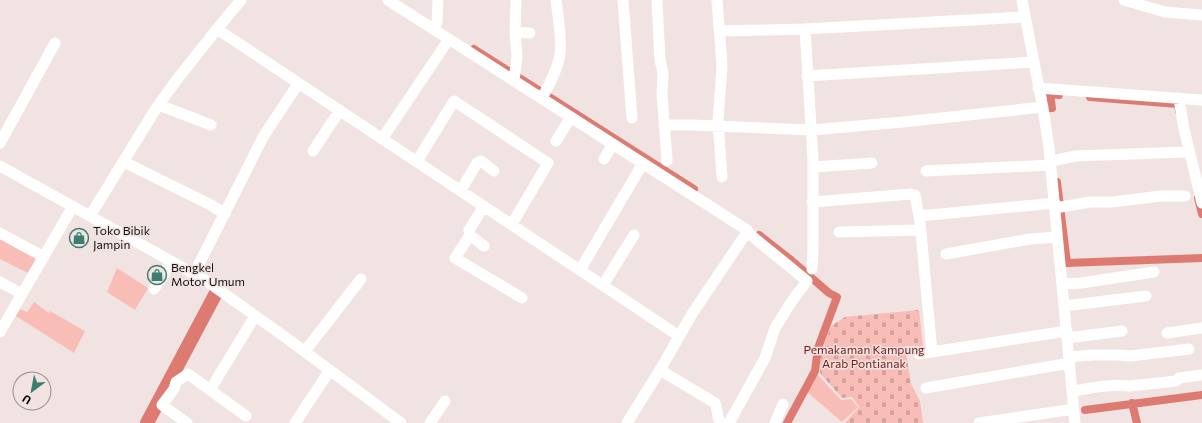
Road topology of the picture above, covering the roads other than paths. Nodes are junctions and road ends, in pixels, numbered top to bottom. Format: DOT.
graph roads {
  1 [pos="241,0"];
  2 [pos="388,0"];
  3 [pos="438,0"];
  4 [pos="516,0"];
  5 [pos="556,0"];
  6 [pos="623,0"];
  7 [pos="656,0"];
  8 [pos="717,0"];
  9 [pos="1022,0"];
  10 [pos="1124,0"];
  11 [pos="1202,15"];
  12 [pos="1026,17"];
  13 [pos="217,29"];
  14 [pos="433,29"];
  15 [pos="805,29"];
  16 [pos="720,31"];
  17 [pos="515,32"];
  18 [pos="530,33"];
  19 [pos="449,39"];
  20 [pos="55,43"];
  21 [pos="1034,62"];
  22 [pos="807,76"];
  23 [pos="514,80"];
  24 [pos="298,84"];
  25 [pos="1038,88"];
  26 [pos="543,96"];
  27 [pos="1179,99"];
  28 [pos="1202,100"];
  29 [pos="159,105"];
  30 [pos="340,110"];
  31 [pos="1043,110"];
  32 [pos="571,117"];
  33 [pos="632,118"];
  34 [pos="212,125"];
  35 [pos="664,125"];
  36 [pos="718,126"];
  37 [pos="811,130"];
  38 [pos="382,139"];
  39 [pos="556,141"];
  40 [pos="0,143"];
  41 [pos="613,144"];
  42 [pos="313,151"];
  43 [pos="1186,152"];
  44 [pos="604,159"];
  45 [pos="417,161"];
  46 [pos="667,161"];
  47 [pos="124,162"];
  48 [pos="643,163"];
  49 [pos="872,163"];
  50 [pos="1051,163"];
  51 [pos="0,166"];
  52 [pos="813,167"];
  53 [pos="494,170"];
  54 [pos="926,171"];
  55 [pos="722,177"];
  56 [pos="460,190"];
  57 [pos="1185,196"];
  58 [pos="812,202"];
  59 [pos="1202,203"];
  60 [pos="1055,205"];
  61 [pos="73,206"];
  62 [pos="484,206"];
  63 [pos="225,214"];
  64 [pos="90,216"];
  65 [pos="919,216"];
  66 [pos="512,224"];
  67 [pos="920,230"];
  68 [pos="0,232"];
  69 [pos="747,232"];
  70 [pos="838,232"];
  71 [pos="470,235"];
  72 [pos="634,235"];
  73 [pos="1057,237"];
  74 [pos="484,246"];
  75 [pos="946,254"];
  76 [pos="44,257"];
  77 [pos="172,262"];
  78 [pos="812,269"];
  79 [pos="580,270"];
  80 [pos="1154,272"];
  81 [pos="194,274"];
  82 [pos="361,279"];
  83 [pos="0,282"];
  84 [pos="1062,284"];
  85 [pos="603,285"];
  86 [pos="154,289"];
  87 [pos="22,294"];
  88 [pos="1146,296"];
  89 [pos="522,298"];
  90 [pos="1064,306"];
  91 [pos="255,316"];
  92 [pos="1202,328"];
  93 [pos="1122,331"];
  94 [pos="0,332"];
  95 [pos="1168,333"];
  96 [pos="1067,334"];
  97 [pos="679,336"];
  98 [pos="1189,349"];
  99 [pos="305,351"];
  100 [pos="932,352"];
  101 [pos="919,354"];
  102 [pos="1070,360"];
  103 [pos="330,370"];
  104 [pos="660,370"];
  105 [pos="1202,375"];
  106 [pos="926,388"];
  107 [pos="210,390"];
  108 [pos="1073,391"];
  109 [pos="445,401"];
  110 [pos="783,404"];
  111 [pos="1074,409"];
  112 [pos="246,416"];
  113 [pos="187,423"];
  114 [pos="295,423"];
  115 [pos="401,423"];
  116 [pos="430,423"];
  117 [pos="627,423"];
  118 [pos="721,423"];
  119 [pos="729,423"];
  120 [pos="775,423"];
  121 [pos="979,423"];
  122 [pos="1075,423"];
  1 -- 13 [label="street"];
  2 -- 14 [label="street"];
  3 -- 14 [label="street"];
  4 -- 17 [label="street"];
  5 -- 26 [label="street"];
  6 -- 33 [label="street"];
  7 -- 35 [label="street"];
  8 -- 16 [label="street"];
  9 -- 12 [label="street"];
  10 -- 11 [label="street"];
  12 -- 15 [label="street"];
  12 -- 21 [label="street"];
  13 -- 24 [label="street"];
  13 -- 29 [label="street"];
  14 -- 19 [label="street"];
  15 -- 16 [label="street"];
  15 -- 22 [label="street"];
  16 -- 36 [label="street"];
  17 -- 18 [label="street"];
  17 -- 23 [label="street"];
  19 -- 23 [label="street"];
  19 -- 38 [label="street"];
  20 -- 40 [label="street"];
  21 -- 22 [label="street"];
  21 -- 25 [label="street"];
  22 -- 37 [label="street"];
  23 -- 26 [label="street"];
  24 -- 30 [label="street"];
  24 -- 63 [label="street"];
  25 -- 27 [label="street"];
  25 -- 31 [label="street"];
  26 -- 32 [label="street"];
  27 -- 28 [label="street"];
  27 -- 59 [label="street"];
  29 -- 34 [label="street"];
  29 -- 47 [label="street"];
  30 -- 38 [label="street"];
  30 -- 42 [label="street"];
  31 -- 37 [label="street"];
  31 -- 50 [label="street"];
  32 -- 39 [label="street"];
  32 -- 41 [label="street"];
  35 -- 36 [label="street"];
  35 -- 46 [label="street"];
  36 -- 37 [label="street"];
  36 -- 55 [label="street"];
  37 -- 52 [label="street"];
  38 -- 45 [label="street"];
  41 -- 44 [label="street"];
  41 -- 48 [label="street"];
  43 -- 50 [label="street"];
  45 -- 56 [label="street"];
  45 -- 66 [label="street"];
  47 -- 63 [label="street"];
  47 -- 64 [label="street"];
  48 -- 69 [label="street"];
  48 -- 79 [label="street"];
  49 -- 52 [label="street"];
  50 -- 54 [label="street"];
  50 -- 60 [label="street"];
  51 -- 61 [label="street"];
  52 -- 58 [label="street"];
  53 -- 56 [label="street"];
  56 -- 62 [label="street"];
  57 -- 60 [label="street"];
  58 -- 65 [label="street"];
  58 -- 78 [label="street"];
  60 -- 65 [label="street"];
  60 -- 73 [label="street"];
  61 -- 64 [label="street"];
  61 -- 76 [label="street"];
  62 -- 66 [label="street"];
  62 -- 71 [label="street"];
  63 -- 81 [label="street"];
  64 -- 77 [label="street"];
  65 -- 67 [label="street"];
  66 -- 79 [label="street"];
  67 -- 70 [label="street"];
  67 -- 100 [label="street"];
  68 -- 76 [label="street"];
  69 -- 97 [label="street"];
  69 -- 119 [label="street"];
  71 -- 74 [label="street"];
  71 -- 89 [label="street"];
  72 -- 85 [label="street"];
  73 -- 75 [label="street"];
  73 -- 84 [label="street"];
  76 -- 87 [label="street"];
  77 -- 81 [label="street"];
  77 -- 86 [label="street"];
  79 -- 85 [label="street"];
  80 -- 84 [label="street"];
  81 -- 91 [label="street"];
  82 -- 99 [label="street"];
  83 -- 87 [label="street"];
  84 -- 90 [label="street"];
  85 -- 97 [label="street"];
  87 -- 94 [label="street"];
  88 -- 90 [label="street"];
  90 -- 96 [label="street"];
  91 -- 99 [label="street"];
  91 -- 107 [label="street"];
  92 -- 95 [label="street"];
  93 -- 96 [label="street"];
  96 -- 100 [label="street"];
  96 -- 102 [label="street"];
  97 -- 104 [label="street"];
  98 -- 102 [label="street"];
  99 -- 103 [label="street"];
  100 -- 101 [label="street"];
  102 -- 106 [label="street"];
  102 -- 108 [label="street"];
  103 -- 114 [label="street"];
  103 -- 115 [label="street"];
  104 -- 117 [label="street"];
  104 -- 118 [label="street"];
  105 -- 108 [label="street"];
  107 -- 112 [label="street"];
  107 -- 113 [label="street"];
  108 -- 111 [label="street"];
  109 -- 116 [label="street"];
  110 -- 120 [label="street"];
  111 -- 121 [label="street"];
  111 -- 122 [label="street"];
}
